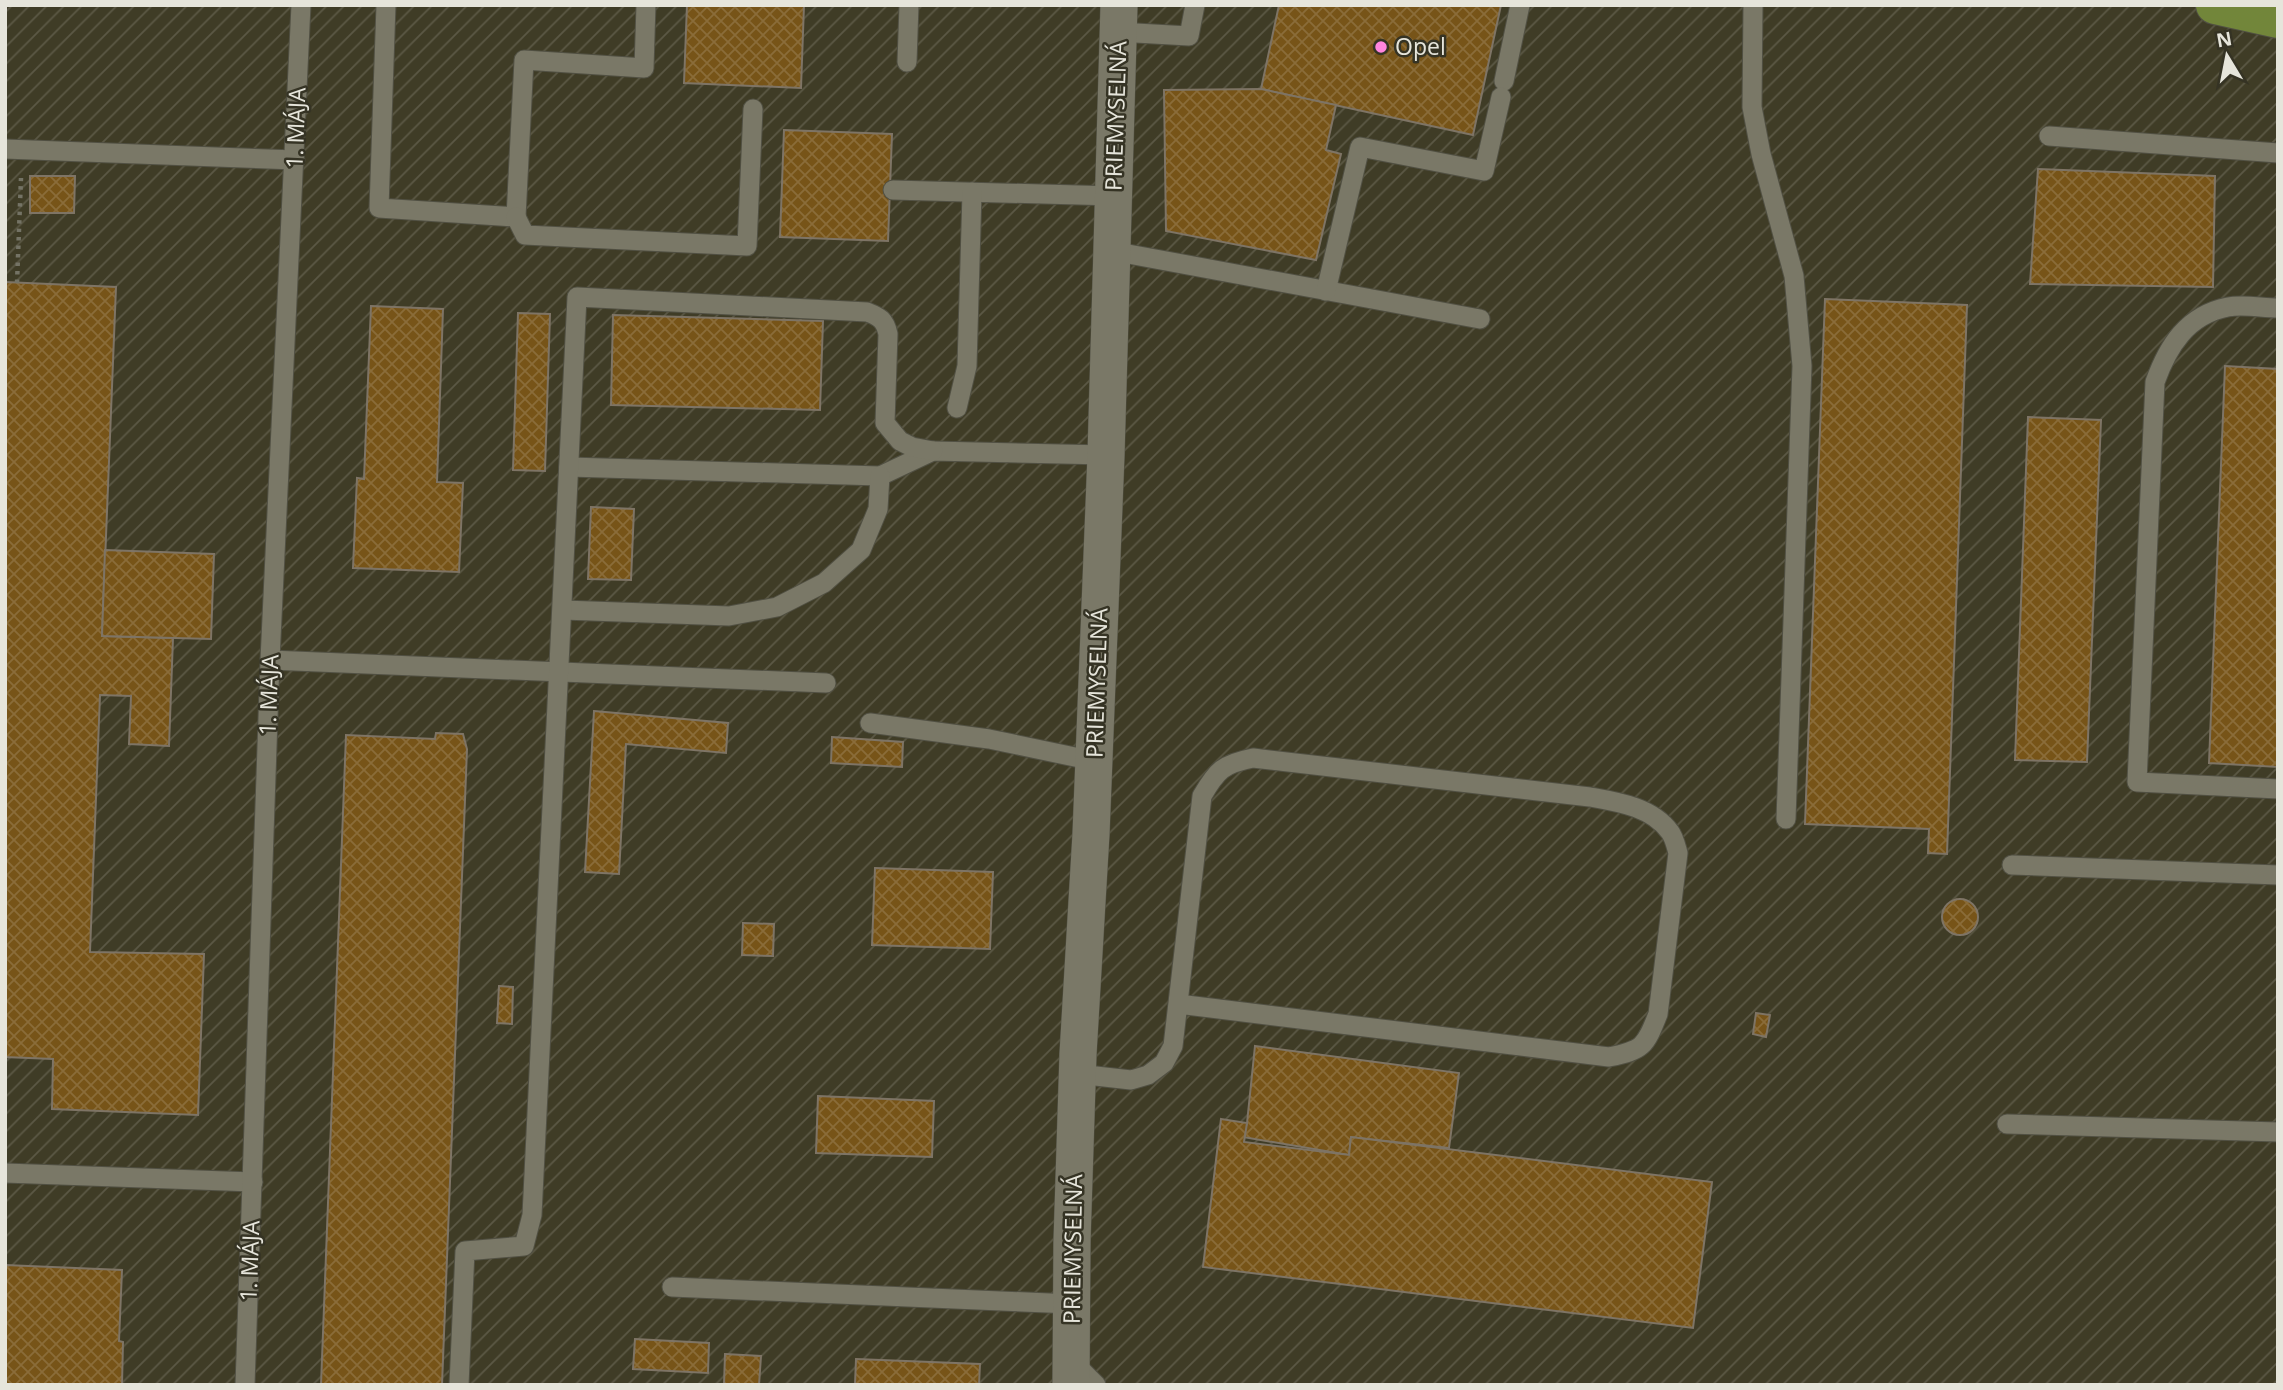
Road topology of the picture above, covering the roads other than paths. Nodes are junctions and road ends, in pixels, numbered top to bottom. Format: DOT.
graph roads {
  1 [pos="301,5"];
  2 [pos="386,5"];
  3 [pos="646,5"];
  4 [pos="909,5"];
  5 [pos="1195,5"];
  6 [pos="1520,5"];
  7 [pos="1753,5"];
  8 [pos="2215,5"];
  9 [pos="1118,19"];
  10 [pos="2278,19"];
  11 [pos="907,62"];
  12 [pos="753,108"];
  13 [pos="2049,136"];
  14 [pos="13,149"];
  15 [pos="2278,153"];
  16 [pos="295,160"];
  17 [pos="894,190"];
  18 [pos="972,192"];
  19 [pos="1114,196"];
  20 [pos="516,217"];
  21 [pos="1112,251"];
  22 [pos="1326,290"];
  23 [pos="2278,308"];
  24 [pos="1480,319"];
  25 [pos="957,408"];
  26 [pos="933,451"];
  27 [pos="1106,455"];
  28 [pos="569,467"];
  29 [pos="880,476"];
  30 [pos="563,610"];
  31 [pos="270,660"];
  32 [pos="559,670"];
  33 [pos="827,683"];
  34 [pos="870,723"];
  35 [pos="1094,761"];
  36 [pos="2278,789"];
  37 [pos="1786,819"];
  38 [pos="2012,865"];
  39 [pos="2278,875"];
  40 [pos="1178,1004"];
  41 [pos="1078,1074"];
  42 [pos="2007,1124"];
  43 [pos="2278,1132"];
  44 [pos="5,1173"];
  45 [pos="253,1182"];
  46 [pos="672,1287"];
  47 [pos="1072,1304"];
  48 [pos="1080,1377"];
  49 [pos="245,1385"];
  50 [pos="459,1385"];
  1 -- 16 [label="lane, 1. MÁJA"];
  2 -- 20 [label="lane"];
  3 -- 20 [label="lane"];
  4 -- 11 [label="lane"];
  5 -- 9 [label="lane"];
  6 -- 22 [label="lane"];
  7 -- 37 [label="lane"];
  8 -- 10 [label="main road"];
  9 -- 19 [label="street, PRIEMYSELNÁ"];
  12 -- 20 [label="lane"];
  13 -- 15 [label="lane"];
  14 -- 16 [label="lane"];
  16 -- 31 [label="lane, 1. MÁJA"];
  17 -- 18 [label="lane"];
  18 -- 19 [label="lane"];
  18 -- 25 [label="lane"];
  19 -- 21 [label="street, PRIEMYSELNÁ"];
  21 -- 22 [label="lane"];
  21 -- 27 [label="street, PRIEMYSELNÁ"];
  22 -- 24 [label="lane"];
  23 -- 36 [label="lane"];
  26 -- 27 [label="lane"];
  26 -- 28 [label="lane"];
  26 -- 29 [label="lane"];
  27 -- 35 [label="street, PRIEMYSELNÁ"];
  28 -- 29 [label="lane"];
  28 -- 30 [label="lane"];
  29 -- 30 [label="lane"];
  30 -- 32 [label="lane"];
  31 -- 32 [label="lane"];
  31 -- 45 [label="lane, 1. MÁJA"];
  32 -- 33 [label="lane"];
  32 -- 50 [label="lane"];
  34 -- 35 [label="lane"];
  35 -- 41 [label="street, PRIEMYSELNÁ"];
  38 -- 39 [label="lane"];
  40 -- 40 [label="lane"];
  40 -- 41 [label="lane"];
  41 -- 47 [label="street, PRIEMYSELNÁ"];
  42 -- 43 [label="lane"];
  44 -- 45 [label="lane"];
  45 -- 49 [label="lane, 1. MÁJA"];
  46 -- 47 [label="lane"];
  47 -- 48 [label="street, PRIEMYSELNÁ"];
}
